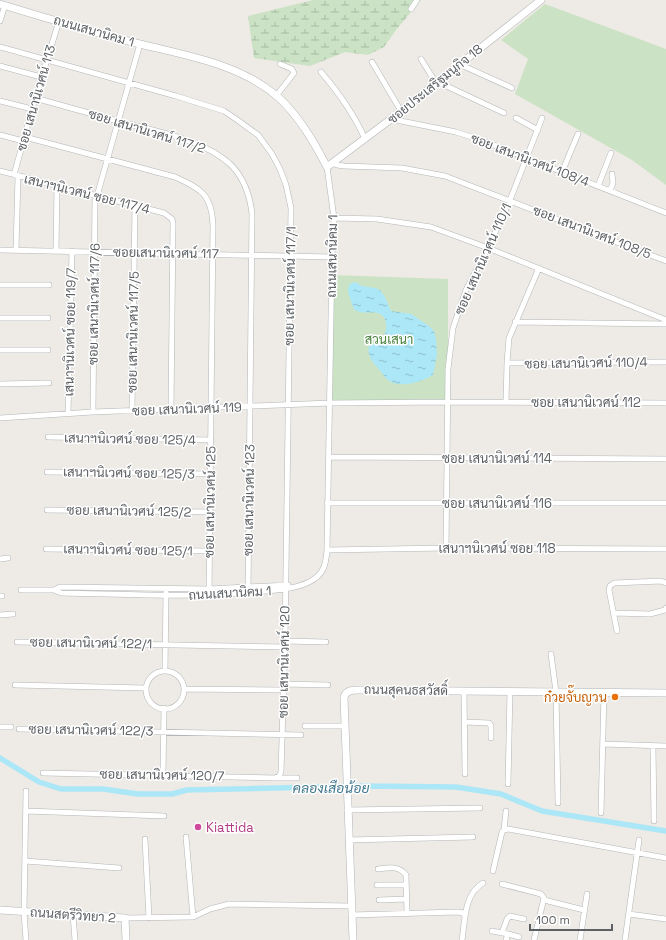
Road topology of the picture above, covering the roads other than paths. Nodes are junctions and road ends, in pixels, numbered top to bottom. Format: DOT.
graph roads {
  1 [pos="417,0"];
  2 [pos="541,0"];
  3 [pos="2,4"];
  4 [pos="411,9"];
  5 [pos="0,21"];
  6 [pos="59,21"];
  7 [pos="140,44"];
  8 [pos="0,47"];
  9 [pos="421,59"];
  10 [pos="47,60"];
  11 [pos="372,62"];
  12 [pos="280,64"];
  13 [pos="459,64"];
  14 [pos="0,66"];
  15 [pos="321,72"];
  16 [pos="41,77"];
  17 [pos="128,83"];
  18 [pos="437,83"];
  19 [pos="512,88"];
  20 [pos="276,96"];
  21 [pos="35,98"];
  22 [pos="0,101"];
  23 [pos="32,109"];
  24 [pos="401,111"];
  25 [pos="504,113"];
  26 [pos="516,118"];
  27 [pos="542,118"];
  28 [pos="391,119"];
  29 [pos="118,121"];
  30 [pos="538,130"];
  31 [pos="578,134"];
  32 [pos="0,135"];
  33 [pos="24,139"];
  34 [pos="365,139"];
  35 [pos="610,153"];
  36 [pos="526,158"];
  37 [pos="107,159"];
  38 [pos="330,165"];
  39 [pos="0,171"];
  40 [pos="562,172"];
  41 [pos="612,174"];
  42 [pos="16,176"];
  43 [pos="57,186"];
  44 [pos="598,186"];
  45 [pos="610,191"];
  46 [pos="96,196"];
  47 [pos="510,200"];
  48 [pos="135,206"];
  49 [pos="666,214"];
  50 [pos="334,218"];
  51 [pos="488,248"];
  52 [pos="0,250"];
  53 [pos="16,250"];
  54 [pos="56,251"];
  55 [pos="72,251"];
  56 [pos="95,251"];
  57 [pos="134,253"];
  58 [pos="173,254"];
  59 [pos="212,254"];
  60 [pos="251,255"];
  61 [pos="291,256"];
  62 [pos="332,257"];
  63 [pos="666,261"];
  64 [pos="539,268"];
  65 [pos="0,285"];
  66 [pos="49,285"];
  67 [pos="0,318"];
  68 [pos="48,318"];
  69 [pos="666,320"];
  70 [pos="515,322"];
  71 [pos="666,324"];
  72 [pos="0,350"];
  73 [pos="48,350"];
  74 [pos="666,362"];
  75 [pos="506,363"];
  76 [pos="49,383"];
  77 [pos="0,384"];
  78 [pos="448,402"];
  79 [pos="506,402"];
  80 [pos="330,403"];
  81 [pos="374,403"];
  82 [pos="666,403"];
  83 [pos="289,404"];
  84 [pos="250,406"];
  85 [pos="211,408"];
  86 [pos="171,410"];
  87 [pos="132,411"];
  88 [pos="93,412"];
  89 [pos="68,413"];
  90 [pos="0,418"];
  91 [pos="48,438"];
  92 [pos="211,440"];
  93 [pos="329,457"];
  94 [pos="447,458"];
  95 [pos="666,459"];
  96 [pos="47,472"];
  97 [pos="211,474"];
  98 [pos="447,502"];
  99 [pos="327,503"];
  100 [pos="666,503"];
  101 [pos="46,510"];
  102 [pos="211,512"];
  103 [pos="446,548"];
  104 [pos="666,548"];
  105 [pos="46,549"];
  106 [pos="327,550"];
  107 [pos="210,551"];
  108 [pos="8,558"];
  109 [pos="0,559"];
  110 [pos="666,583"];
  111 [pos="286,587"];
  112 [pos="166,589"];
  113 [pos="209,589"];
  114 [pos="21,590"];
  115 [pos="54,590"];
  116 [pos="248,590"];
  117 [pos="166,595"];
  118 [pos="209,596"];
  119 [pos="666,608"];
  120 [pos="613,613"];
  121 [pos="13,614"];
  122 [pos="0,615"];
  123 [pos="617,631"];
  124 [pos="16,642"];
  125 [pos="326,642"];
  126 [pos="166,644"];
  127 [pos="285,644"];
  128 [pos="551,654"];
  129 [pos="165,671"];
  130 [pos="15,685"];
  131 [pos="328,685"];
  132 [pos="283,687"];
  133 [pos="146,688"];
  134 [pos="184,689"];
  135 [pos="464,691"];
  136 [pos="510,691"];
  137 [pos="556,692"];
  138 [pos="604,692"];
  139 [pos="666,693"];
  140 [pos="164,708"];
  141 [pos="465,722"];
  142 [pos="305,726"];
  143 [pos="345,726"];
  144 [pos="0,727"];
  145 [pos="11,727"];
  146 [pos="19,729"];
  147 [pos="164,732"];
  148 [pos="282,734"];
  149 [pos="301,734"];
  150 [pos="491,738"];
  151 [pos="603,744"];
  152 [pos="653,746"];
  153 [pos="666,746"];
  154 [pos="43,774"];
  155 [pos="465,774"];
  156 [pos="163,775"];
  157 [pos="277,777"];
  158 [pos="297,778"];
  159 [pos="508,784"];
  160 [pos="26,791"];
  161 [pos="558,803"];
  162 [pos="480,808"];
  163 [pos="26,810"];
  164 [pos="348,810"];
  165 [pos="506,812"];
  166 [pos="601,813"];
  167 [pos="164,816"];
  168 [pos="654,821"];
  169 [pos="504,830"];
  170 [pos="186,837"];
  171 [pos="473,837"];
  172 [pos="145,839"];
  173 [pos="348,840"];
  174 [pos="638,840"];
  175 [pos="636,853"];
  176 [pos="666,858"];
  177 [pos="25,861"];
  178 [pos="119,868"];
  179 [pos="378,869"];
  180 [pos="494,871"];
  181 [pos="483,883"];
  182 [pos="502,884"];
  183 [pos="406,885"];
  184 [pos="377,886"];
  185 [pos="587,894"];
  186 [pos="406,899"];
  187 [pos="378,900"];
  188 [pos="544,900"];
  189 [pos="351,906"];
  190 [pos="0,910"];
  191 [pos="584,910"];
  192 [pos="24,912"];
  193 [pos="407,913"];
  194 [pos="629,914"];
  195 [pos="73,915"];
  196 [pos="351,915"];
  197 [pos="465,916"];
  198 [pos="193,917"];
  199 [pos="125,918"];
  200 [pos="149,918"];
  201 [pos="666,918"];
  202 [pos="524,920"];
  203 [pos="492,931"];
  204 [pos="506,936"];
  205 [pos="519,937"];
  206 [pos="26,940"];
  207 [pos="75,940"];
  208 [pos="126,940"];
  209 [pos="353,940"];
  210 [pos="462,940"];
  211 [pos="534,940"];
  212 [pos="580,940"];
  213 [pos="625,940"];
  1 -- 4 [label="street"];
  2 -- 13 [label="street, ซอยประเสริฐมนูกิจ 18"];
  3 -- 5 [label="street"];
  3 -- 6 [label="street, ถนนเสนานิคม 1"];
  6 -- 7 [label="street, ถนนเสนานิคม 1"];
  6 -- 10 [label="street, ซอย เสนานิเวศน์ 113"];
  7 -- 17 [label="street, ซอย เสนานิเวศน์ 117/6"];
  7 -- 20 [label="street, ถนนเสนานิคม 1"];
  8 -- 10 [label="street, ซอย เสนานิเวศน์ 117/1"];
  9 -- 18 [label="street"];
  10 -- 16 [label="street, ซอย เสนานิเวศน์ 113"];
  10 -- 17 [label="street, ซอย เสนานิเวศน์ 117/1"];
  11 -- 24 [label="street"];
  12 -- 20 [label="street"];
  13 -- 18 [label="street, ซอยประเสริฐมนูกิจ 18"];
  13 -- 19 [label="street"];
  14 -- 16 [label="street"];
  15 -- 34 [label="street"];
  16 -- 21 [label="street, ซอย เสนานิเวศน์ 113"];
  17 -- 29 [label="street, ซอย เสนานิเวศน์ 117/6"];
  17 -- 61 [label="street, ซอย เสนานิเวศน์ 117/1"];
  18 -- 24 [label="street, ซอยประเสริฐมนูกิจ 18"];
  18 -- 25 [label="street"];
  20 -- 38 [label="street, ถนนเสนานิคม 1"];
  21 -- 23 [label="street, ซอย เสนานิเวศน์ 113"];
  21 -- 29 [label="street, ซอย เสนานิเวศน์ 117/2"];
  22 -- 23 [label="street"];
  23 -- 33 [label="street, ซอย เสนานิเวศน์ 113"];
  24 -- 28 [label="street, ซอยประเสริฐมนูกิจ 18"];
  26 -- 30 [label="street"];
  27 -- 30 [label="street, ซอย เสนานิเวศน์ 110/1"];
  28 -- 34 [label="street, ซอยประเสริฐมนูกิจ 18"];
  28 -- 36 [label="street, ซอย เสนานิเวศน์ 108/4"];
  29 -- 37 [label="street, ซอย เสนานิเวศน์ 117/6"];
  29 -- 60 [label="street, ซอย เสนานิเวศน์ 117/2"];
  30 -- 36 [label="street, ซอย เสนานิเวศน์ 110/1"];
  31 -- 40 [label="street"];
  32 -- 33 [label="street"];
  33 -- 37 [label="street"];
  33 -- 42 [label="street, ซอย เสนานิเวศน์ 113"];
  34 -- 38 [label="street, ซอยประเสริฐมนูกิจ 18"];
  35 -- 44 [label="street"];
  36 -- 40 [label="street, ซอย เสนานิเวศน์ 108/4"];
  36 -- 47 [label="street, ซอย เสนานิเวศน์ 110/1"];
  37 -- 46 [label="street, ซอย เสนานิเวศน์ 117/6"];
  37 -- 59 [label="street, ซอย เสนานิเวศน์ 125"];
  38 -- 47 [label="street, ซอย เสนานิเวศน์ 108/5"];
  38 -- 50 [label="street, ถนนเสนานิคม 1"];
  39 -- 42 [label="street, เสนาฯนิเวศน์ ซอย 117/4"];
  40 -- 44 [label="street, ซอย เสนานิเวศน์ 108/4"];
  41 -- 45 [label="street"];
  42 -- 43 [label="street, เสนาฯนิเวศน์ ซอย 117/4"];
  42 -- 53 [label="street, ซอย เสนานิเวศน์ 113"];
  43 -- 46 [label="street, เสนาฯนิเวศน์ ซอย 117/4"];
  43 -- 54 [label="street"];
  44 -- 45 [label="street, ซอย เสนานิเวศน์ 108/4"];
  45 -- 49 [label="street, ซอย เสนานิเวศน์ 108/4"];
  46 -- 48 [label="street, เสนาฯนิเวศน์ ซอย 117/4"];
  46 -- 56 [label="street, ซอย เสนานิเวศน์ 117/6"];
  47 -- 51 [label="street, ซอย เสนานิเวศน์ 110/1"];
  47 -- 63 [label="street, ซอย เสนานิเวศน์ 108/5"];
  48 -- 57 [label="street, ซอย เสนานิเวศน์ 117/5"];
  48 -- 58 [label="street, เสนาฯนิเวศน์ ซอย 117/4"];
  50 -- 51 [label="street"];
  50 -- 62 [label="street, ถนนเสนานิคม 1"];
  51 -- 64 [label="street"];
  51 -- 78 [label="street, ซอย เสนานิเวศน์ 110/1"];
  52 -- 53 [label="street, ซอยเสนานิเวศน์ 117"];
  53 -- 54 [label="street, ซอยเสนานิเวศน์ 117"];
  54 -- 55 [label="street, ซอยเสนานิเวศน์ 117"];
  55 -- 56 [label="street, ซอยเสนานิเวศน์ 117"];
  55 -- 89 [label="street, เสนาฯนิเวศน์ ซอย 119/7"];
  56 -- 57 [label="street, ซอยเสนานิเวศน์ 117"];
  56 -- 88 [label="street, ซอย เสนานิเวศน์ 117/6"];
  57 -- 58 [label="street, ซอยเสนานิเวศน์ 117"];
  57 -- 87 [label="street, ซอย เสนานิเวศน์ 117/5"];
  58 -- 59 [label="street, ซอยเสนานิเวศน์ 117"];
  58 -- 86 [label="street"];
  59 -- 60 [label="street, ซอยเสนานิเวศน์ 117"];
  59 -- 85 [label="street, ซอย เสนานิเวศน์ 125"];
  60 -- 61 [label="street, ซอยเสนานิเวศน์ 117"];
  60 -- 84 [label="street, ซอย เสนานิเวศน์ 117/2"];
  61 -- 62 [label="street, ซอยเสนานิเวศน์ 117"];
  61 -- 83 [label="street, ซอย เสนานิเวศน์ 117/1"];
  62 -- 80 [label="street, ถนนเสนานิคม 1"];
  64 -- 69 [label="street"];
  64 -- 70 [label="street"];
  65 -- 66 [label="street"];
  67 -- 68 [label="street"];
  70 -- 71 [label="street"];
  70 -- 75 [label="street"];
  72 -- 73 [label="street"];
  74 -- 75 [label="street, ซอย เสนานิเวศน์ 110/4"];
  75 -- 79 [label="street"];
  76 -- 77 [label="street"];
  78 -- 79 [label="street, ซอย เสนานิเวศน์ 112"];
  78 -- 81 [label="street, ซอย เสนานิเวศน์ 112"];
  78 -- 94 [label="street, ซอย เสนานิเวศน์ 110/1"];
  79 -- 82 [label="street, ซอย เสนานิเวศน์ 112"];
  80 -- 81 [label="street, ซอย เสนานิเวศน์ 119"];
  80 -- 83 [label="street, ซอย เสนานิเวศน์ 119"];
  80 -- 93 [label="street, ถนนเสนานิคม 1"];
  83 -- 84 [label="street, ซอย เสนานิเวศน์ 119"];
  83 -- 111 [label="street, ซอย เสนานิเวศน์ 120"];
  84 -- 85 [label="street, ซอย เสนานิเวศน์ 119"];
  84 -- 116 [label="street, ซอย เสนานิเวศน์ 123"];
  85 -- 86 [label="street, ซอย เสนานิเวศน์ 119"];
  85 -- 92 [label="street, ซอย เสนานิเวศน์ 125"];
  86 -- 87 [label="street, ซอย เสนานิเวศน์ 119"];
  87 -- 88 [label="street, ซอย เสนานิเวศน์ 119"];
  88 -- 89 [label="street, ซอย เสนานิเวศน์ 119"];
  89 -- 90 [label="street, ซอย เสนานิเวศน์ 119"];
  91 -- 92 [label="street, เสนาฯนิเวศน์ ซอย 125/4"];
  92 -- 97 [label="street, ซอย เสนานิเวศน์ 125"];
  93 -- 94 [label="street, ซอย เสนานิเวศน์ 114"];
  93 -- 99 [label="street, ถนนเสนานิคม 1"];
  94 -- 95 [label="street, ซอย เสนานิเวศน์ 114"];
  94 -- 98 [label="street, ซอย เสนานิเวศน์ 110/1"];
  96 -- 97 [label="street, เสนาฯนิเวศน์ ซอย 125/3"];
  97 -- 102 [label="street, ซอย เสนานิเวศน์ 125"];
  98 -- 99 [label="street, ซอย เสนานิเวศน์ 116"];
  98 -- 100 [label="street, ซอย เสนานิเวศน์ 116"];
  98 -- 103 [label="street, ซอย เสนานิเวศน์ 110/1"];
  99 -- 106 [label="street, ถนนเสนานิคม 1"];
  101 -- 102 [label="street, ซอย เสนานิเวศน์ 125/2"];
  102 -- 107 [label="street, ซอย เสนานิเวศน์ 125"];
  103 -- 104 [label="street, เสนาฯนิเวศน์ ซอย 118"];
  103 -- 106 [label="street, เสนาฯนิเวศน์ ซอย 118"];
  105 -- 107 [label="street, เสนาฯนิเวศน์ ซอย 125/1"];
  106 -- 111 [label="street, ถนนเสนานิคม 1"];
  107 -- 113 [label="street, ซอย เสนานิเวศน์ 125"];
  108 -- 109 [label="street"];
  110 -- 120 [label="street"];
  111 -- 116 [label="street, ถนนเสนานิคม 1"];
  111 -- 127 [label="street, ซอย เสนานิเวศน์ 120"];
  112 -- 113 [label="street, ถนนเสนานิคม 1"];
  112 -- 115 [label="street, ถนนเสนานิคม 1"];
  112 -- 117 [label="street"];
  113 -- 116 [label="street, ถนนเสนานิคม 1"];
  113 -- 118 [label="street, ซอย เสนานิเวศน์ 125"];
  114 -- 115 [label="street, ถนนเสนานิคม 1"];
  115 -- 117 [label="street, ถนนเสนานิคม 1"];
  116 -- 118 [label="street, ถนนเสนานิคม 1"];
  117 -- 118 [label="street, ถนนเสนานิคม 1"];
  117 -- 126 [label="street"];
  119 -- 120 [label="street"];
  120 -- 123 [label="street"];
  121 -- 122 [label="street"];
  124 -- 126 [label="street, ซอย เสนานิเวศน์ 122/1"];
  125 -- 127 [label="street, ซอย เสนานิเวศน์ 122/1"];
  126 -- 127 [label="street, ซอย เสนานิเวศน์ 122/1"];
  126 -- 129 [label="street"];
  127 -- 132 [label="street, ซอย เสนานิเวศน์ 120"];
  128 -- 137 [label="street"];
  129 -- 133 [label="street"];
  129 -- 134 [label="street"];
  130 -- 133 [label="street"];
  131 -- 132 [label="street"];
  132 -- 134 [label="street"];
  132 -- 148 [label="street, ซอย เสนานิเวศน์ 120"];
  133 -- 140 [label="street"];
  134 -- 140 [label="street"];
  135 -- 136 [label="street, ถนนสุคนธสวัสดิ์"];
  135 -- 141 [label="street"];
  135 -- 143 [label="street, ถนนสุคนธสวัสดิ์"];
  136 -- 137 [label="street, ถนนสุคนธสวัสดิ์"];
  136 -- 159 [label="street"];
  137 -- 138 [label="street, ถนนสุคนธสวัสดิ์"];
  137 -- 161 [label="street"];
  138 -- 139 [label="street, ถนนสุคนธสวัสดิ์"];
  138 -- 151 [label="street"];
  140 -- 147 [label="street"];
  141 -- 150 [label="street"];
  141 -- 155 [label="street"];
  142 -- 143 [label="street"];
  143 -- 164 [label="street, ถนนสุคนธสวัสดิ์"];
  144 -- 145 [label="street"];
  146 -- 147 [label="street, ซอย เสนานิเวศน์ 122/3"];
  147 -- 148 [label="street, ซอย เสนานิเวศน์ 122/3"];
  147 -- 156 [label="street"];
  148 -- 149 [label="street, ซอย เสนานิเวศน์ 122/3"];
  148 -- 157 [label="street, ซอย เสนานิเวศน์ 120"];
  151 -- 152 [label="street"];
  151 -- 166 [label="street"];
  152 -- 153 [label="street"];
  152 -- 168 [label="street"];
  154 -- 156 [label="street, ซอย เสนานิเวศน์ 120/7"];
  156 -- 157 [label="street, ซอย เสนานิเวศน์ 120/7"];
  157 -- 158 [label="street, ซอย เสนานิเวศน์ 120/7"];
  160 -- 163 [label="street"];
  162 -- 164 [label="street"];
  163 -- 167 [label="street"];
  163 -- 177 [label="street"];
  164 -- 173 [label="street, ถนนสุคนธสวัสดิ์"];
  165 -- 169 [label="street"];
  169 -- 175 [label="street"];
  169 -- 180 [label="street"];
  170 -- 198 [label="street"];
  171 -- 173 [label="street"];
  172 -- 200 [label="street"];
  173 -- 189 [label="street, ถนนสุคนธสวัสดิ์"];
  174 -- 175 [label="street"];
  175 -- 176 [label="street"];
  175 -- 194 [label="street"];
  177 -- 178 [label="street"];
  177 -- 192 [label="street"];
  179 -- 183 [label="street"];
  181 -- 197 [label="street"];
  182 -- 188 [label="street"];
  183 -- 184 [label="street"];
  183 -- 186 [label="street"];
  185 -- 191 [label="street"];
  186 -- 187 [label="street"];
  186 -- 193 [label="street"];
  188 -- 191 [label="street"];
  188 -- 211 [label="street"];
  189 -- 196 [label="street, ถนนสุคนธสวัสดิ์"];
  189 -- 198 [label="street"];
  190 -- 192 [label="street, ถนนสตรีวิทยา 2"];
  191 -- 212 [label="street"];
  192 -- 195 [label="street, ถนนสตรีวิทยา 2"];
  192 -- 206 [label="street"];
  193 -- 196 [label="street"];
  193 -- 197 [label="street"];
  194 -- 201 [label="street"];
  194 -- 213 [label="street"];
  195 -- 199 [label="street, ถนนสตรีวิทยา 2"];
  195 -- 207 [label="street"];
  196 -- 209 [label="street, ถนนสุคนธสวัสดิ์"];
  197 -- 210 [label="street"];
  198 -- 200 [label="street"];
  199 -- 200 [label="street"];
  199 -- 208 [label="street, ถนนสตรีวิทยา 2"];
  202 -- 204 [label="street"];
  203 -- 204 [label="street"];
  204 -- 205 [label="street"];
}
